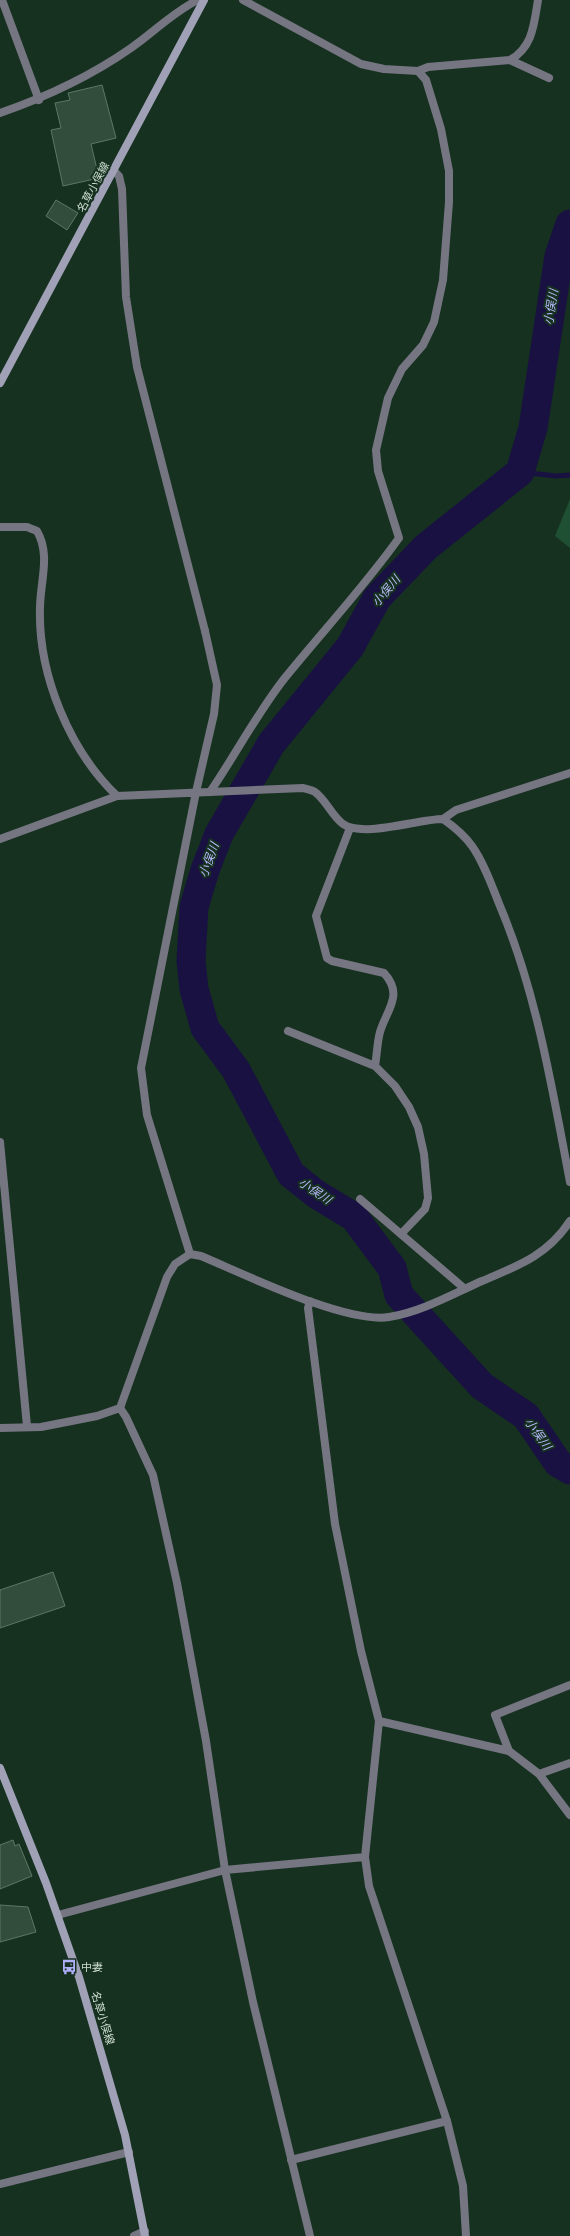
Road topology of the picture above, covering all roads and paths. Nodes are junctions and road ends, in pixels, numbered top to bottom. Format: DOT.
graph roads {
  1 [pos="2,0"];
  2 [pos="198,0"];
  3 [pos="204,0"];
  4 [pos="243,0"];
  5 [pos="538,0"];
  6 [pos="510,60"];
  7 [pos="418,72"];
  8 [pos="549,78"];
  9 [pos="39,100"];
  10 [pos="0,113"];
  11 [pos="114,171"];
  12 [pos="0,383"];
  13 [pos="0,527"];
  14 [pos="570,773"];
  15 [pos="196,792"];
  16 [pos="214,792"];
  17 [pos="117,796"];
  18 [pos="443,819"];
  19 [pos="350,828"];
  20 [pos="0,840"];
  21 [pos="288,1031"];
  22 [pos="375,1066"];
  23 [pos="0,1142"];
  24 [pos="570,1182"];
  25 [pos="360,1199"];
  26 [pos="570,1221"];
  27 [pos="401,1234"];
  28 [pos="190,1254"];
  29 [pos="465,1289"];
  30 [pos="310,1301"];
  31 [pos="120,1408"];
  32 [pos="26,1426"];
  33 [pos="0,1428"];
  34 [pos="570,1685"];
  35 [pos="379,1721"];
  36 [pos="509,1751"];
  37 [pos="570,1762"];
  38 [pos="0,1768"];
  39 [pos="539,1774"];
  40 [pos="570,1815"];
  41 [pos="365,1857"];
  42 [pos="225,1870"];
  43 [pos="58,1915"];
  44 [pos="447,2121"];
  45 [pos="129,2152"];
  46 [pos="291,2160"];
  47 [pos="0,2184"];
  48 [pos="145,2234"];
  49 [pos="134,2236"];
  50 [pos="310,2236"];
  51 [pos="466,2236"];
  1 -- 9 [label="street"];
  2 -- 9 [label="street"];
  3 -- 11 [label="main road, 名草小俣線"];
  4 -- 7 [label="street"];
  5 -- 6 [label="street"];
  6 -- 7 [label="street"];
  6 -- 8 [label="street"];
  7 -- 16 [label="street"];
  9 -- 10 [label="street"];
  11 -- 12 [label="main road, 名草小俣線"];
  11 -- 15 [label="street"];
  13 -- 17 [label="street"];
  14 -- 18 [label="street"];
  15 -- 16 [label="street"];
  15 -- 17 [label="street"];
  15 -- 28 [label="street"];
  16 -- 19 [label="street"];
  17 -- 20 [label="street"];
  18 -- 19 [label="street"];
  18 -- 24 [label="street"];
  19 -- 22 [label="street"];
  21 -- 22 [label="street"];
  22 -- 27 [label="street"];
  23 -- 32 [label="street"];
  25 -- 27 [label="street"];
  26 -- 29 [label="street"];
  27 -- 29 [label="street"];
  28 -- 30 [label="street"];
  28 -- 31 [label="street"];
  29 -- 30 [label="street"];
  30 -- 35 [label="street"];
  31 -- 32 [label="street"];
  31 -- 42 [label="street"];
  32 -- 33 [label="street"];
  34 -- 36 [label="street"];
  35 -- 36 [label="street"];
  35 -- 41 [label="street"];
  36 -- 39 [label="street"];
  37 -- 39 [label="street"];
  38 -- 43 [label="main road, 名草小俣線"];
  39 -- 40 [label="street"];
  41 -- 42 [label="street"];
  41 -- 44 [label="street"];
  42 -- 43 [label="street"];
  42 -- 46 [label="street"];
  43 -- 45 [label="main road, 名草小俣線"];
  44 -- 46 [label="street"];
  44 -- 51 [label="street"];
  45 -- 47 [label="street"];
  45 -- 48 [label="main road, 名草小俣線"];
  46 -- 50 [label="street"];
  48 -- 49 [label="street"];
}
